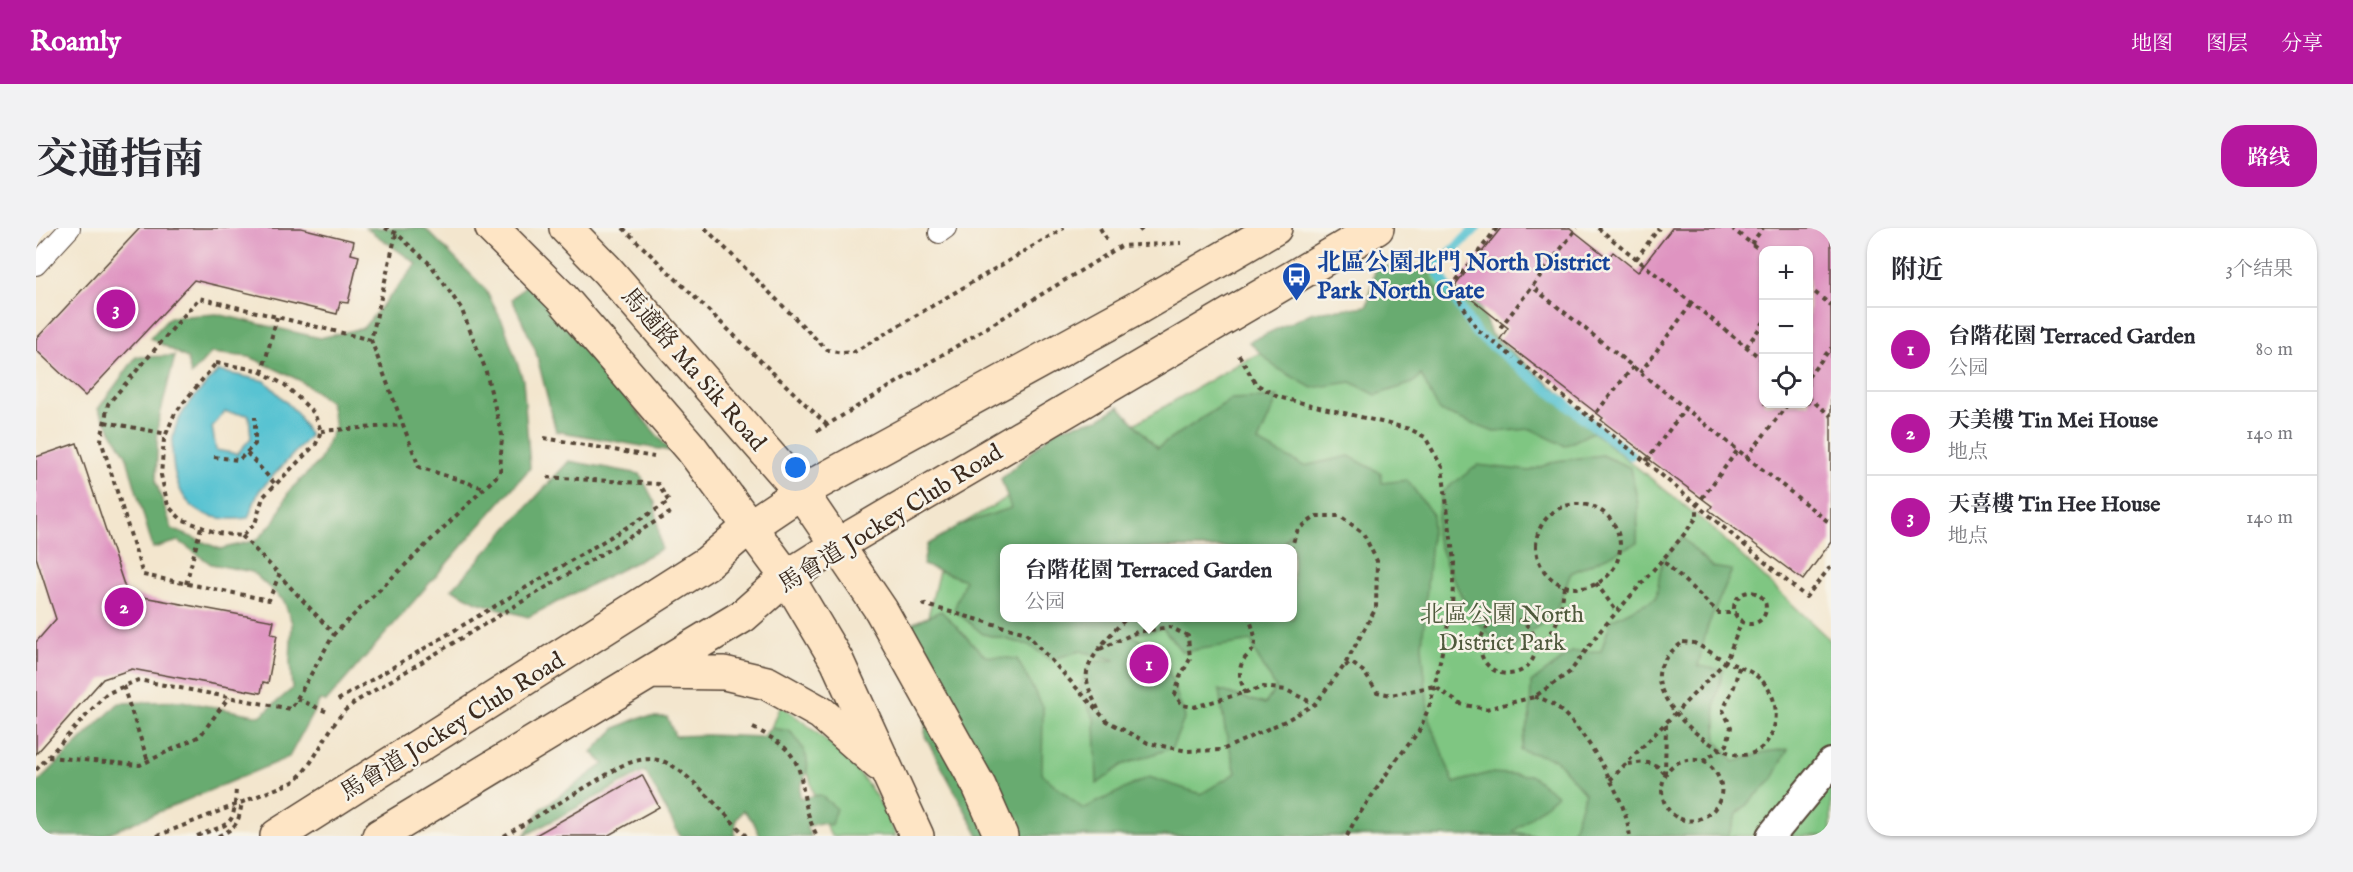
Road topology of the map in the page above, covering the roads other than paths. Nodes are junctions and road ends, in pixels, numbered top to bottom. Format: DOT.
graph roads {
  1 [pos="70,228"];
  2 [pos="492,228"];
  3 [pos="566,228"];
  4 [pos="1275,228"];
  5 [pos="1377,228"];
  6 [pos="36,266"];
  7 [pos="801,492"];
  8 [pos="749,527"];
  9 [pos="836,546"];
  10 [pos="787,577"];
  11 [pos="652,672"];
  12 [pos="1831,763"];
  13 [pos="890,773"];
  14 [pos="277,836"];
  15 [pos="379,836"];
  16 [pos="917,836"];
  17 [pos="1001,836"];
  18 [pos="1771,836"];
  1 -- 6 [label="lane"];
  2 -- 8 [label="main road"];
  3 -- 7 [label="main road, 馬適路 Ma Sik Road"];
  4 -- 7 [label="main road, 馬會道 Jockey Club Road"];
  5 -- 9 [label="main road, 馬會道 Jockey Club Road"];
  7 -- 8 [label="main road, 馬會道 Jockey Club Road"];
  7 -- 9 [label="main road, 馬適路 Ma Sik Road"];
  8 -- 10 [label="main road"];
  8 -- 14 [label="main road, 馬會道 Jockey Club Road"];
  9 -- 10 [label="main road, 馬會道 Jockey Club Road"];
  9 -- 17 [label="main road, 馬適路 Ma Sik Road"];
  10 -- 11 [label="main road, 馬會道 Jockey Club Road"];
  10 -- 13 [label="main road"];
  11 -- 13 [label="main road"];
  11 -- 15 [label="main road, 馬會道 Jockey Club Road"];
  12 -- 18 [label="street"];
  13 -- 16 [label="main road"];
}
